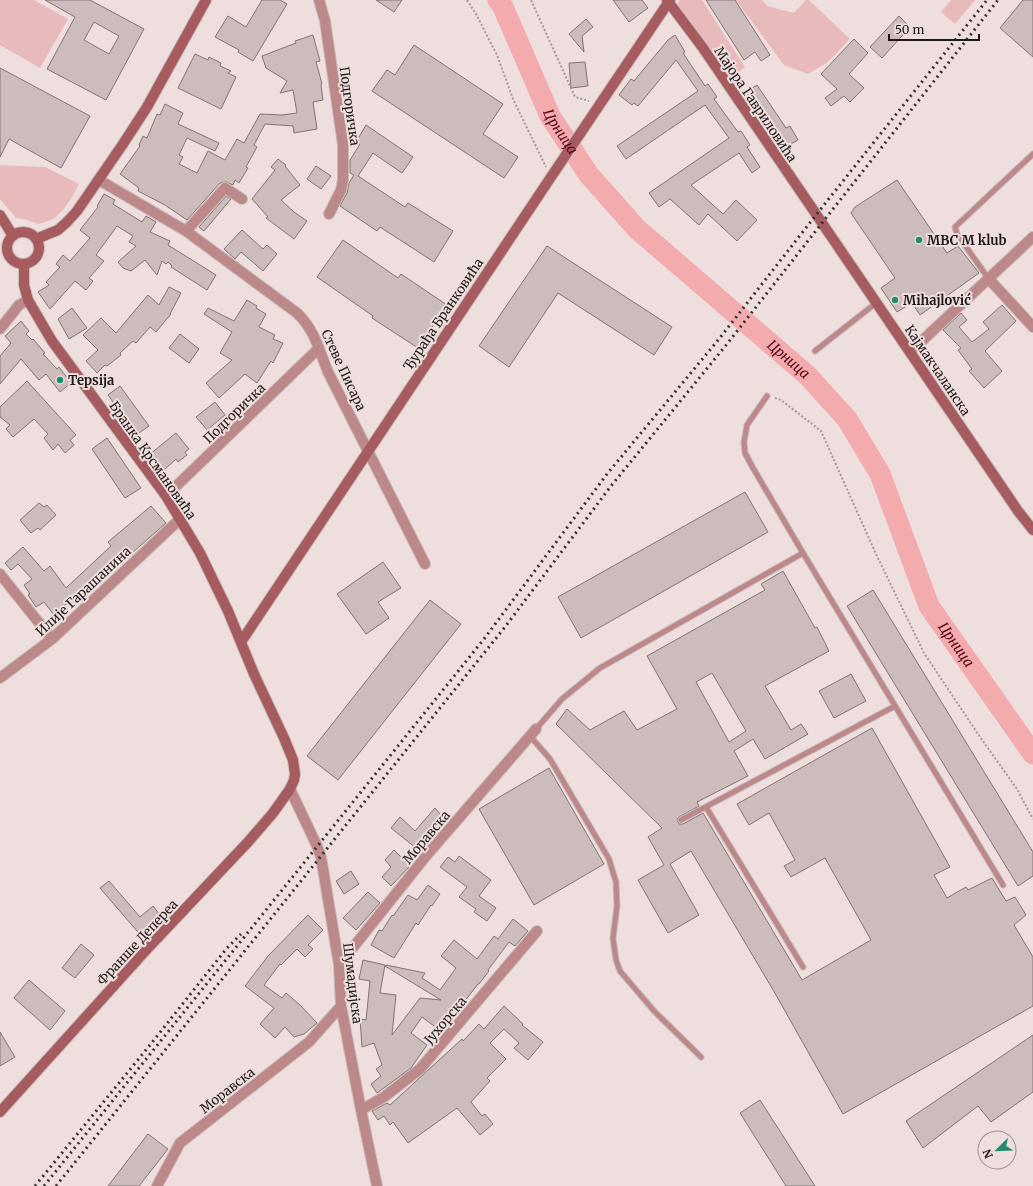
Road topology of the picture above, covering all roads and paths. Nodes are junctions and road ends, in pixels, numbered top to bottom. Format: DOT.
graph roads {
  1 [pos="206,0"];
  2 [pos="319,0"];
  3 [pos="467,0"];
  4 [pos="531,0"];
  5 [pos="669,1"];
  6 [pos="597,108"];
  7 [pos="1033,154"];
  8 [pos="551,177"];
  9 [pos="99,180"];
  10 [pos="242,199"];
  11 [pos="329,214"];
  12 [pos="0,215"];
  13 [pos="822,223"];
  14 [pos="186,231"];
  15 [pos="13,236"];
  16 [pos="1033,237"];
  17 [pos="36,239"];
  18 [pos="24,264"];
  19 [pos="988,278"];
  20 [pos="28,300"];
  21 [pos="876,303"];
  22 [pos="1033,327"];
  23 [pos="0,329"];
  24 [pos="319,348"];
  25 [pos="814,351"];
  26 [pos="910,352"];
  27 [pos="767,396"];
  28 [pos="368,451"];
  29 [pos="166,496"];
  30 [pos="180,519"];
  31 [pos="1033,530"];
  32 [pos="804,554"];
  33 [pos="425,564"];
  34 [pos="0,574"];
  35 [pos="52,639"];
  36 [pos="241,642"];
  37 [pos="0,678"];
  38 [pos="895,706"];
  39 [pos="533,732"];
  40 [pos="290,789"];
  41 [pos="706,807"];
  42 [pos="1033,819"];
  43 [pos="681,820"];
  44 [pos="1003,885"];
  45 [pos="537,931"];
  46 [pos="339,966"];
  47 [pos="803,967"];
  48 [pos="341,1006"];
  49 [pos="701,1057"];
  50 [pos="361,1110"];
  51 [pos="0,1112"];
  52 [pos="157,1186"];
  53 [pos="377,1186"];
  1 -- 9 [label="street"];
  2 -- 11 [label="street, Подгоричка"];
  3 -- 8 [label="path"];
  4 -- 6 [label="path"];
  5 -- 6 [label="street, Ђурађа Бранковића"];
  5 -- 13 [label="street, Мајора Гавриловића"];
  6 -- 8 [label="street, Ђурађа Бранковића"];
  7 -- 19 [label="lane"];
  8 -- 28 [label="street, Ђурађа Бранковића"];
  9 -- 14 [label="street, Стеве Писара"];
  9 -- 17 [label="street"];
  10 -- 14 [label="street"];
  12 -- 15 [label="street"];
  13 -- 21 [label="street, Кајмакчаланска"];
  14 -- 24 [label="street, Стеве Писара"];
  15 -- 17 [label="street"];
  15 -- 18 [label="street"];
  16 -- 19 [label="street"];
  17 -- 18 [label="street"];
  18 -- 20 [label="street, Бранка Крсмановића"];
  19 -- 22 [label="street"];
  19 -- 26 [label="street"];
  20 -- 23 [label="street"];
  20 -- 29 [label="street, Бранка Крсмановића"];
  21 -- 25 [label="lane"];
  21 -- 26 [label="street, Кајмакчаланска"];
  24 -- 28 [label="street, Стеве Писара"];
  24 -- 29 [label="street, Подгоричка"];
  26 -- 31 [label="street, Кајмакчаланска"];
  27 -- 32 [label="lane"];
  27 -- 42 [label="path"];
  28 -- 33 [label="street, Стеве Писара"];
  28 -- 36 [label="street, Ђурађа Бранковића"];
  29 -- 30 [label="street, Бранка Крсмановића"];
  30 -- 35 [label="street, Илије Гарашанина"];
  30 -- 36 [label="street, Бранка Крсмановића"];
  32 -- 38 [label="lane"];
  32 -- 39 [label="lane"];
  34 -- 35 [label="street"];
  35 -- 37 [label="street, Илије Гарашанина"];
  36 -- 40 [label="street, Бранка Крсмановића"];
  38 -- 41 [label="lane"];
  38 -- 44 [label="lane"];
  39 -- 46 [label="street, Моравска"];
  39 -- 49 [label="lane"];
  40 -- 46 [label="street, Шумадијска"];
  40 -- 51 [label="street, Франше Депереа"];
  41 -- 43 [label="lane"];
  41 -- 47 [label="lane"];
  45 -- 50 [label="street, Јухорска"];
  46 -- 48 [label="street, Шумадијска"];
  48 -- 50 [label="street, Шумадијска"];
  48 -- 52 [label="street, Моравска"];
  50 -- 53 [label="street, Шумадијска"];
}
